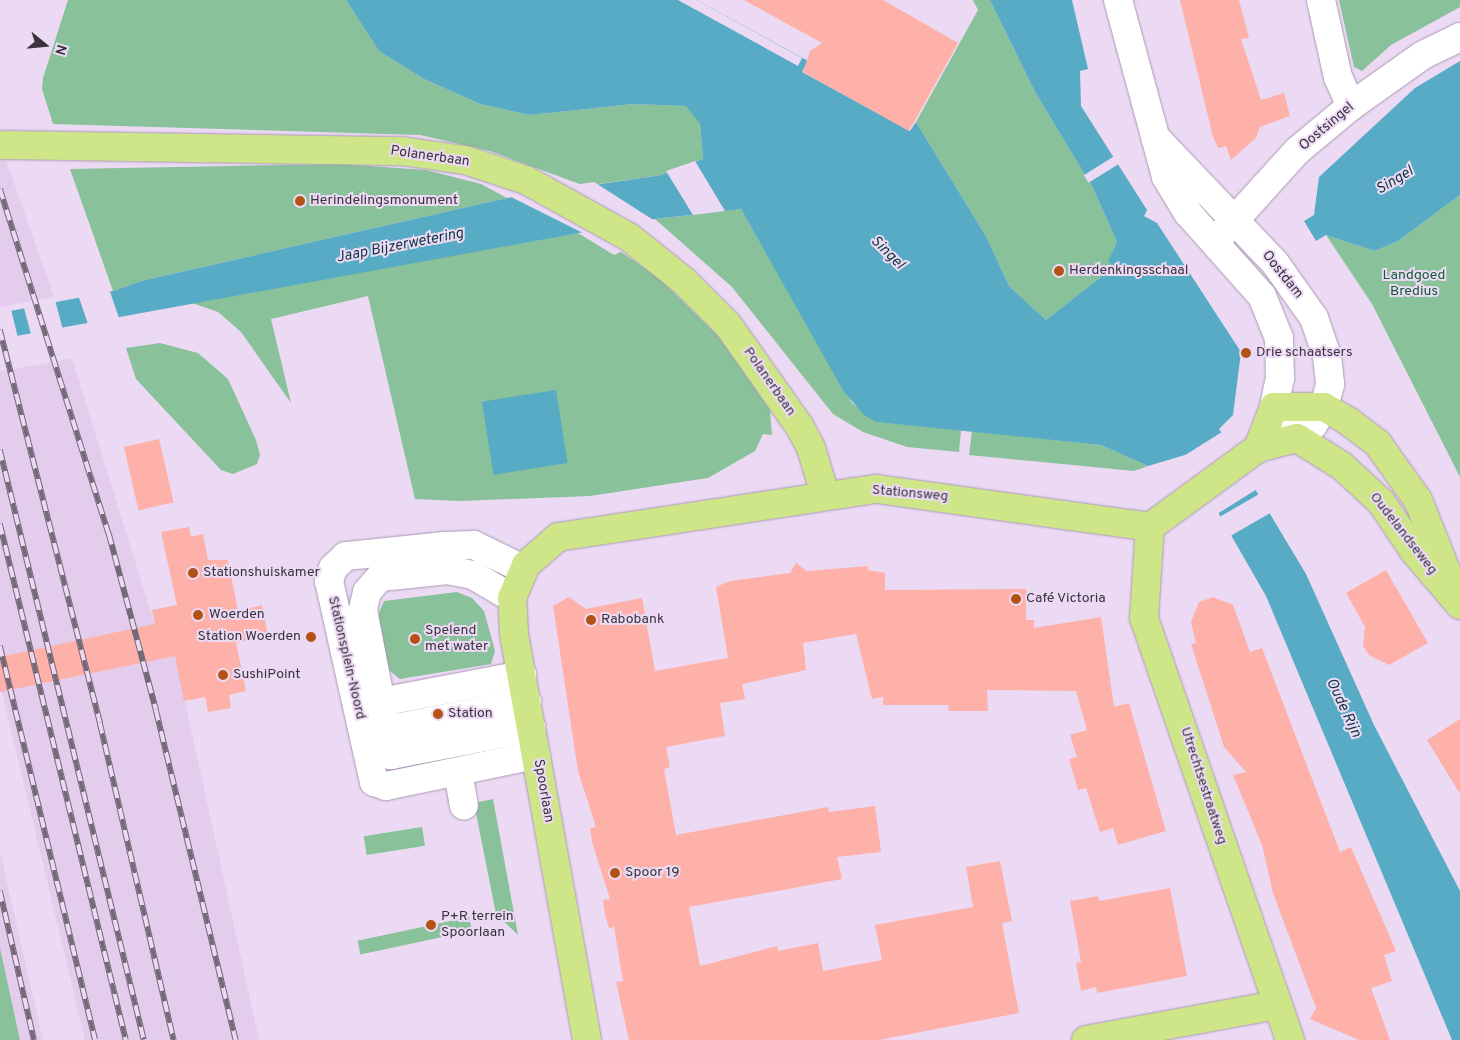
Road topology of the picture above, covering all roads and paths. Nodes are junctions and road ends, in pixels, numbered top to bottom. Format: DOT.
graph roads {
  1 [pos="1118,0"];
  2 [pos="1321,0"];
  3 [pos="1460,37"];
  4 [pos="1351,106"];
  5 [pos="1156,138"];
  6 [pos="4,145"];
  7 [pos="1235,220"];
  8 [pos="1215,241"];
  9 [pos="1274,407"];
  10 [pos="1324,407"];
  11 [pos="1297,438"];
  12 [pos="1249,454"];
  13 [pos="825,494"];
  14 [pos="1150,527"];
  15 [pos="540,549"];
  16 [pos="522,569"];
  17 [pos="512,598"];
  18 [pos="1459,603"];
  19 [pos="522,675"];
  20 [pos="380,702"];
  21 [pos="529,715"];
  22 [pos="536,755"];
  23 [pos="458,772"];
  24 [pos="464,805"];
  25 [pos="1276,1005"];
  26 [pos="588,1040"];
  27 [pos="1086,1040"];
  28 [pos="1290,1040"];
  1 -- 5 [label="street, Oostdam"];
  2 -- 4 [label="street"];
  3 -- 4 [label="street, Oostsingel"];
  4 -- 7 [label="street, Oostsingel"];
  5 -- 7 [label="street, Oostdam"];
  5 -- 8 [label="street, Oostdam"];
  6 -- 13 [label="main road, Polanerbaan"];
  7 -- 8 [label="street, Oostsingel"];
  7 -- 10 [label="street, Oostdam"];
  8 -- 9 [label="street, Oostdam"];
  9 -- 10 [label="main road"];
  9 -- 11 [label="street, Oudelandseweg"];
  9 -- 12 [label="main road"];
  10 -- 11 [label="street, Oostdam"];
  10 -- 18 [label="main road, Oudelandseweg"];
  11 -- 12 [label="main road"];
  11 -- 18 [label="main road, Oudelandseweg"];
  12 -- 14 [label="main road"];
  13 -- 14 [label="main road, Stationsweg"];
  13 -- 15 [label="main road, Stationsweg"];
  14 -- 25 [label="main road, Utrechtsestraatweg"];
  15 -- 16 [label="main road, Spoorlaan"];
  16 -- 17 [label="main road, Spoorlaan"];
  16 -- 23 [label="street, Stationsplein-Noord"];
  17 -- 19 [label="main road, Spoorlaan"];
  17 -- 20 [label="street, Stationsplein-Noord"];
  19 -- 20 [label="street, Stationsplein-Noord"];
  19 -- 21 [label="main road, Spoorlaan"];
  20 -- 21 [label="street, Stationsplein-Noord"];
  21 -- 22 [label="main road, Spoorlaan"];
  22 -- 23 [label="street, Stationsplein-Noord"];
  22 -- 26 [label="main road, Spoorlaan"];
  23 -- 24 [label="street"];
  25 -- 27 [label="main road"];
  25 -- 28 [label="main road, Utrechtsestraatweg"];
}
